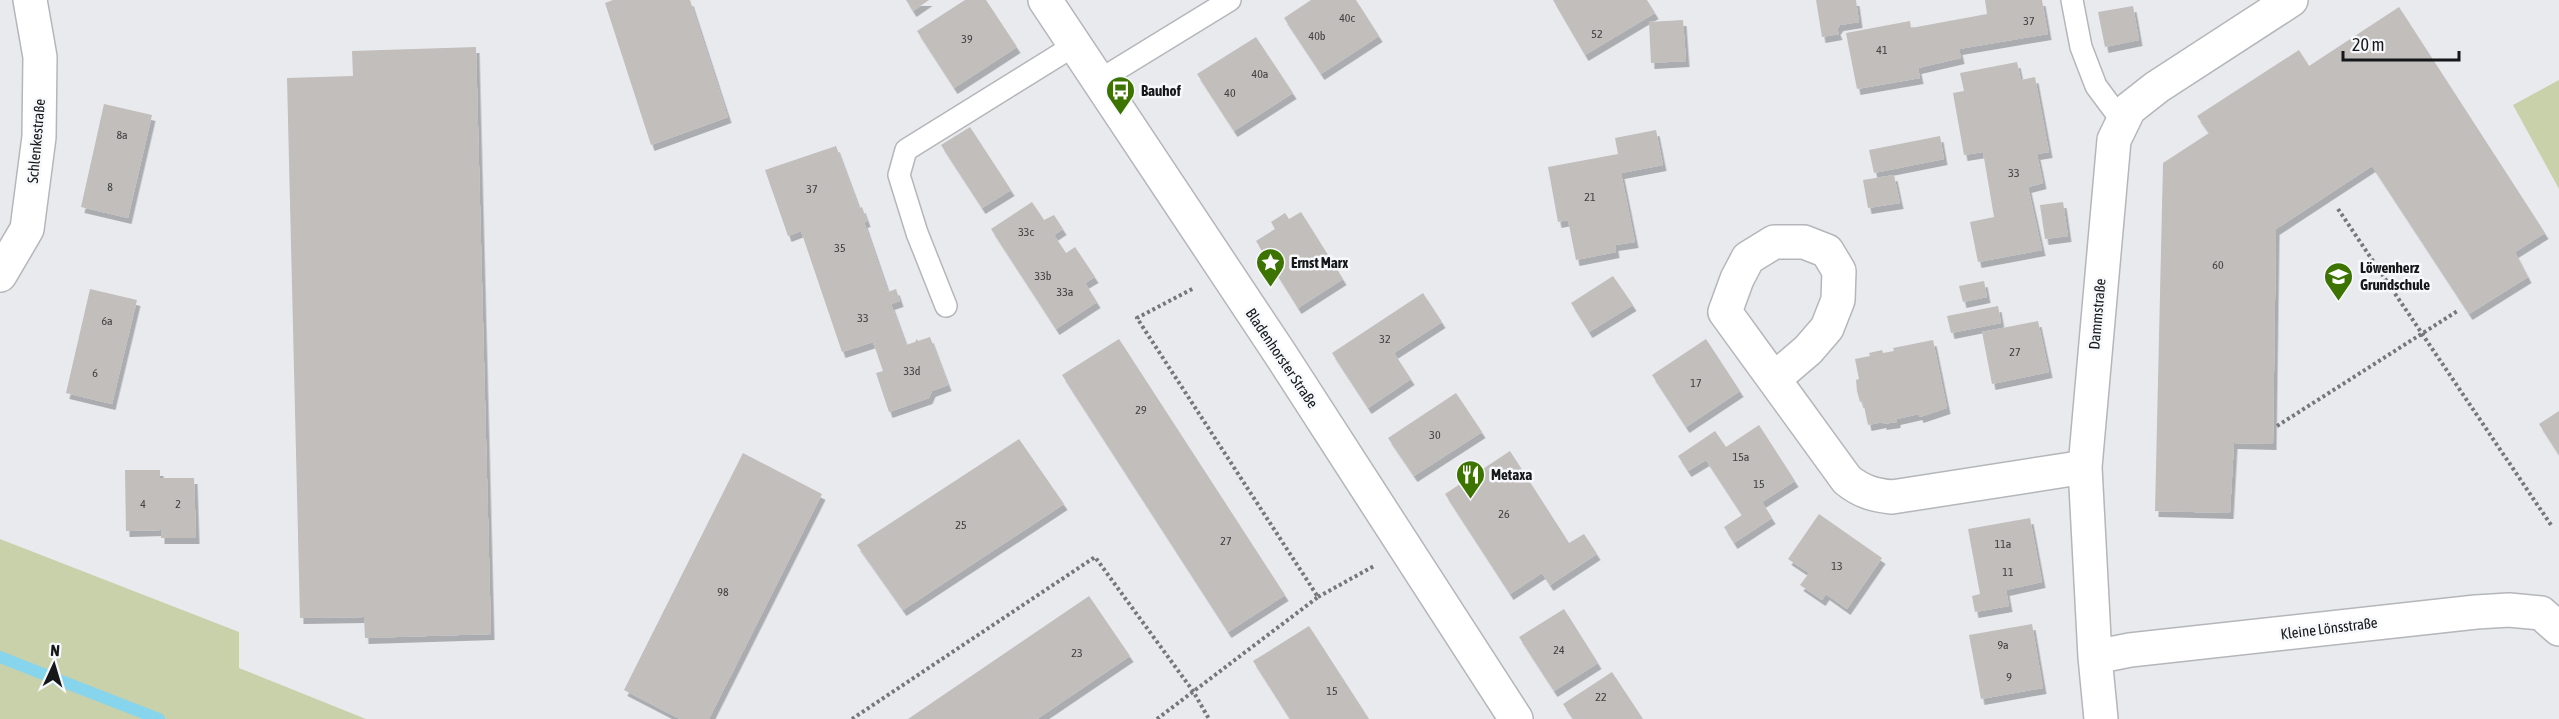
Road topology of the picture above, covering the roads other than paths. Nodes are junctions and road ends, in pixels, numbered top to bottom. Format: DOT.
graph roads {
  1 [pos="30,0"];
  2 [pos="1045,0"];
  3 [pos="1230,0"];
  4 [pos="2072,0"];
  5 [pos="2291,0"];
  6 [pos="1075,45"];
  7 [pos="1098,81"];
  8 [pos="2122,121"];
  9 [pos="0,275"];
  10 [pos="946,306"];
  11 [pos="1774,379"];
  12 [pos="2085,467"];
  13 [pos="2559,629"];
  14 [pos="2095,657"];
  15 [pos="1516,719"];
  16 [pos="2101,719"];
  1 -- 9 [label="street, Schlenkestraße"];
  2 -- 6 [label="street, Bladenhorster Straße"];
  3 -- 7 [label="lane"];
  4 -- 8 [label="lane"];
  5 -- 8 [label="street, Dammstraße"];
  6 -- 7 [label="street, Bladenhorster Straße"];
  6 -- 10 [label="lane"];
  7 -- 15 [label="street, Bladenhorster Straße"];
  8 -- 12 [label="street, Dammstraße"];
  11 -- 12 [label="street"];
  12 -- 14 [label="street, Dammstraße"];
  13 -- 14 [label="street, Kleine Lönsstraße"];
  14 -- 16 [label="street, Dammstraße"];
}
